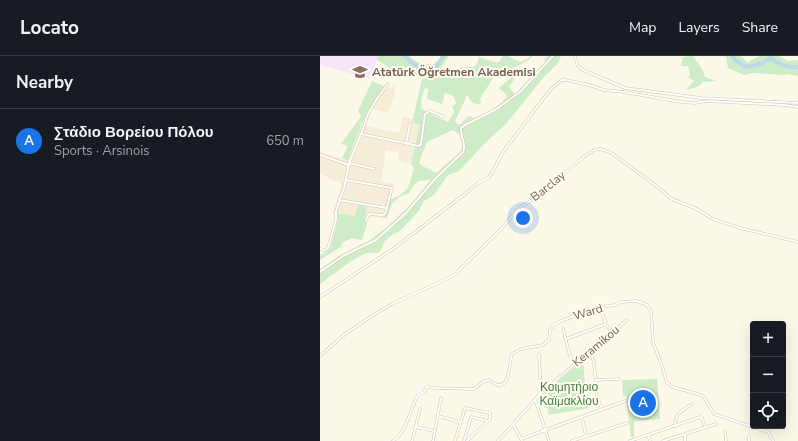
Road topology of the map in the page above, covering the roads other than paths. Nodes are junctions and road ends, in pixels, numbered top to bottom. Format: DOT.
graph roads {
  1 [pos="552,56"];
  2 [pos="575,56"];
  3 [pos="388,84"];
  4 [pos="798,103"];
  5 [pos="798,107"];
  6 [pos="444,117"];
  7 [pos="410,124"];
  8 [pos="361,134"];
  9 [pos="406,144"];
  10 [pos="320,155"];
  11 [pos="349,164"];
  12 [pos="374,169"];
  13 [pos="346,180"];
  14 [pos="339,200"];
  15 [pos="387,208"];
  16 [pos="366,220"];
  17 [pos="798,242"];
  18 [pos="320,249"];
  19 [pos="320,272"];
  20 [pos="320,297"];
  21 [pos="602,313"];
  22 [pos="627,320"];
  23 [pos="606,324"];
  24 [pos="563,329"];
  25 [pos="612,333"];
  26 [pos="566,339"];
  27 [pos="590,352"];
  28 [pos="539,354"];
  29 [pos="320,356"];
  30 [pos="576,363"];
  31 [pos="619,379"];
  32 [pos="596,380"];
  33 [pos="541,394"];
  34 [pos="441,398"];
  35 [pos="535,399"];
  36 [pos="625,401"];
  37 [pos="692,404"];
  38 [pos="420,410"];
  39 [pos="602,410"];
  40 [pos="438,416"];
  41 [pos="582,418"];
  42 [pos="488,421"];
  43 [pos="460,422"];
  44 [pos="627,423"];
  45 [pos="513,424"];
  46 [pos="716,424"];
  47 [pos="676,426"];
  48 [pos="416,427"];
  49 [pos="705,427"];
  50 [pos="546,430"];
  51 [pos="435,431"];
  52 [pos="725,432"];
  53 [pos="685,434"];
  54 [pos="648,435"];
  55 [pos="586,436"];
  56 [pos="749,437"];
  57 [pos="499,440"];
  58 [pos="521,440"];
  59 [pos="393,441"];
  60 [pos="412,441"];
  61 [pos="433,441"];
  62 [pos="455,441"];
  63 [pos="466,441"];
  64 [pos="550,441"];
  65 [pos="572,441"];
  66 [pos="630,441"];
  67 [pos="650,441"];
  68 [pos="663,441"];
  69 [pos="685,441"];
  70 [pos="726,441"];
  71 [pos="749,441"];
  72 [pos="774,441"];
  1 -- 19 [label="street"];
  2 -- 4 [label="street"];
  3 -- 8 [label="street"];
  5 -- 20 [label="street"];
  6 -- 9 [label="street"];
  7 -- 9 [label="street"];
  8 -- 9 [label="street"];
  8 -- 11 [label="street"];
  10 -- 11 [label="street"];
  11 -- 12 [label="street"];
  11 -- 13 [label="street"];
  13 -- 14 [label="street"];
  13 -- 15 [label="street"];
  14 -- 15 [label="street"];
  14 -- 18 [label="street"];
  15 -- 16 [label="street"];
  17 -- 29 [label="street, Barclay"];
  21 -- 23 [label="street"];
  22 -- 25 [label="street, Keramikou"];
  23 -- 25 [label="street"];
  23 -- 26 [label="street"];
  24 -- 26 [label="street"];
  25 -- 27 [label="street, Keramikou"];
  26 -- 30 [label="street"];
  27 -- 30 [label="street, Keramikou"];
  27 -- 32 [label="street"];
  28 -- 33 [label="street"];
  30 -- 33 [label="street, Keramikou"];
  31 -- 32 [label="street"];
  32 -- 39 [label="street"];
  33 -- 35 [label="street, Keramikou"];
  34 -- 40 [label="street"];
  35 -- 45 [label="street, Keramikou"];
  35 -- 50 [label="street"];
  36 -- 39 [label="street"];
  37 -- 47 [label="street"];
  38 -- 48 [label="street"];
  39 -- 41 [label="street"];
  40 -- 43 [label="street"];
  40 -- 51 [label="street"];
  41 -- 50 [label="street"];
  41 -- 55 [label="street"];
  42 -- 43 [label="street"];
  42 -- 63 [label="street"];
  42 -- 63 [label="street"];
  43 -- 62 [label="street"];
  44 -- 55 [label="street"];
  45 -- 57 [label="street, Keramikou"];
  45 -- 58 [label="street"];
  46 -- 49 [label="street"];
  47 -- 49 [label="street"];
  47 -- 54 [label="street"];
  48 -- 51 [label="street"];
  48 -- 60 [label="street"];
  49 -- 53 [label="street"];
  50 -- 58 [label="street"];
  50 -- 64 [label="street"];
  51 -- 61 [label="street"];
  52 -- 70 [label="street"];
  53 -- 68 [label="street"];
  53 -- 69 [label="street"];
  54 -- 66 [label="street"];
  54 -- 67 [label="street"];
  55 -- 65 [label="street"];
  56 -- 71 [label="street"];
  59 -- 72 [label="street, Ward"];
}
